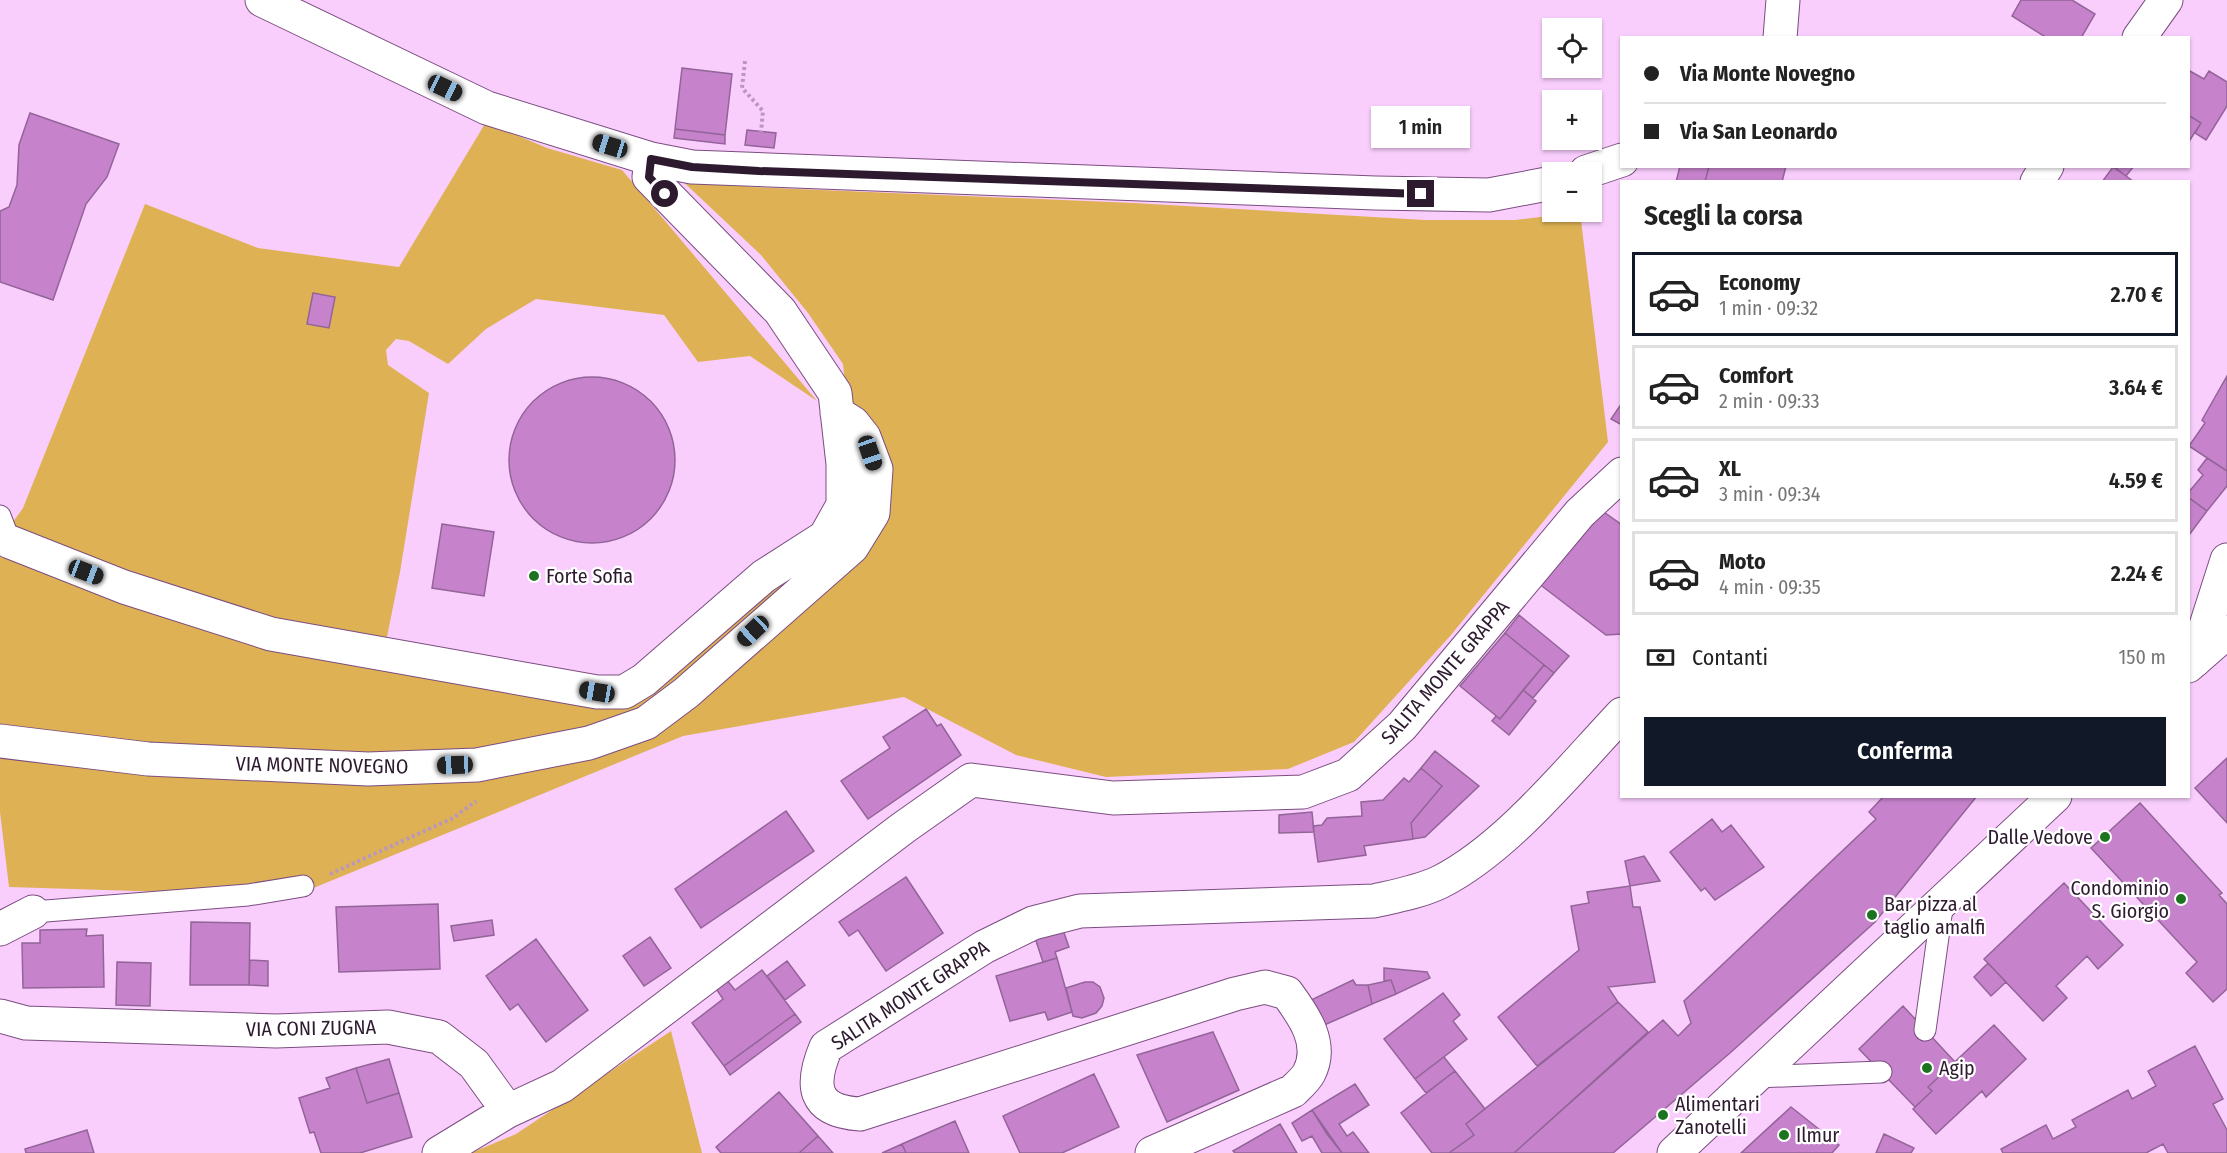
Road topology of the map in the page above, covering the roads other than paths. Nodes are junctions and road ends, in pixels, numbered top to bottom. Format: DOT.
graph roads {
  1 [pos="262,0"];
  2 [pos="1783,0"];
  3 [pos="2166,0"];
  4 [pos="1780,36"];
  5 [pos="2140,36"];
  6 [pos="651,159"];
  7 [pos="1620,161"];
  8 [pos="1602,167"];
  9 [pos="1542,185"];
  10 [pos="837,413"];
  11 [pos="1620,476"];
  12 [pos="3,532"];
  13 [pos="2227,560"];
  14 [pos="2227,632"];
  15 [pos="2192,663"];
  16 [pos="1620,716"];
  17 [pos="0,741"];
  18 [pos="2053,798"];
  19 [pos="303,886"];
  20 [pos="1944,901"];
  21 [pos="33,912"];
  22 [pos="0,929"];
  23 [pos="0,1016"];
  24 [pos="1925,1030"];
  25 [pos="1881,1072"];
  26 [pos="1756,1077"];
  27 [pos="508,1111"];
  28 [pos="439,1153"];
  29 [pos="1152,1153"];
  30 [pos="1674,1153"];
  1 -- 6 [label="street"];
  2 -- 4 [label="street"];
  3 -- 5 [label="street"];
  6 -- 9 [label="street"];
  6 -- 10 [label="street"];
  7 -- 8 [label="street"];
  10 -- 12 [label="street"];
  10 -- 17 [label="street, VIA MONTE NOVEGNO"];
  11 -- 27 [label="street, SALITA MONTE GRAPPA"];
  13 -- 15 [label="street"];
  14 -- 15 [label="street"];
  16 -- 29 [label="street, SALITA MONTE GRAPPA"];
  18 -- 20 [label="street"];
  19 -- 21 [label="lane"];
  20 -- 24 [label="lane"];
  20 -- 26 [label="street"];
  21 -- 22 [label="street"];
  23 -- 27 [label="street, VIA CONI ZUGNA"];
  25 -- 26 [label="lane"];
  26 -- 30 [label="street"];
  27 -- 28 [label="street"];
}
